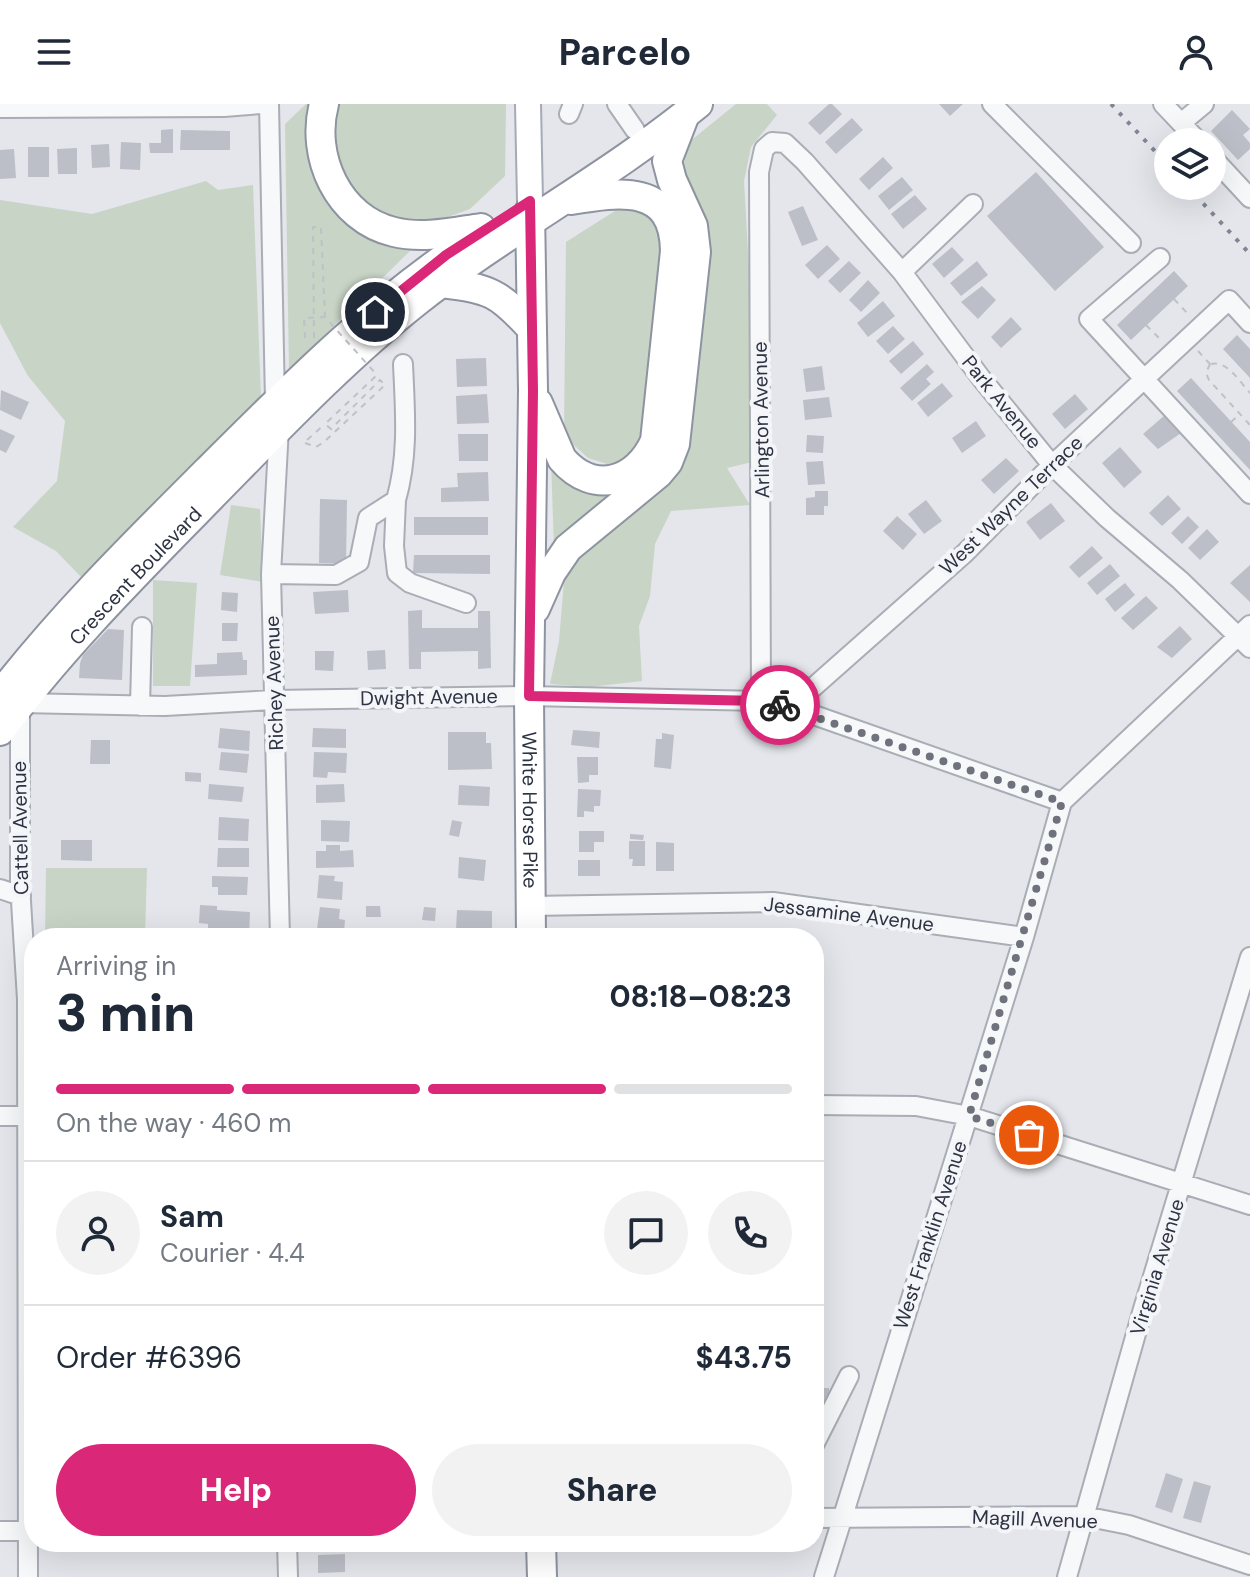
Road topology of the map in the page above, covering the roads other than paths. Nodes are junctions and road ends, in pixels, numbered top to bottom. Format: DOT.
graph roads {
  1 [pos="261,104"];
  2 [pos="269,104"];
  3 [pos="324,104"];
  4 [pos="528,104"];
  5 [pos="617,104"];
  6 [pos="992,104"];
  7 [pos="1163,104"];
  8 [pos="1204,104"];
  9 [pos="685,107"];
  10 [pos="0,108"];
  11 [pos="1181,123"];
  12 [pos="1186,128"];
  13 [pos="635,130"];
  14 [pos="772,142"];
  15 [pos="1226,172"];
  16 [pos="1250,198"];
  17 [pos="562,201"];
  18 [pos="973,204"];
  19 [pos="530,212"];
  20 [pos="490,227"];
  21 [pos="1131,243"];
  22 [pos="1160,258"];
  23 [pos="902,272"];
  24 [pos="442,283"];
  25 [pos="1250,323"];
  26 [pos="531,328"];
  27 [pos="403,364"];
  28 [pos="1143,378"];
  29 [pos="533,391"];
  30 [pos="269,419"];
  31 [pos="1052,465"];
  32 [pos="1250,494"];
  33 [pos="396,500"];
  34 [pos="271,574"];
  35 [pos="466,603"];
  36 [pos="531,617"];
  37 [pos="142,627"];
  38 [pos="1246,637"];
  39 [pos="529,696"];
  40 [pos="10,699"];
  41 [pos="274,700"];
  42 [pos="761,701"];
  43 [pos="140,706"];
  44 [pos="791,707"];
  45 [pos="0,731"];
  46 [pos="19,774"];
  47 [pos="0,775"];
  48 [pos="1062,802"];
  49 [pos="0,889"];
  50 [pos="21,896"];
  51 [pos="530,906"];
  52 [pos="280,928"];
  53 [pos="531,928"];
  54 [pos="1024,937"];
  55 [pos="24,948"];
  56 [pos="1250,957"];
  57 [pos="824,1105"];
  58 [pos="0,1116"];
  59 [pos="24,1116"];
  60 [pos="969,1116"];
  61 [pos="1182,1184"];
  62 [pos="1250,1205"];
  63 [pos="849,1376"];
  64 [pos="824,1425"];
  65 [pos="1084,1516"];
  66 [pos="841,1517"];
  67 [pos="824,1518"];
  68 [pos="0,1531"];
  69 [pos="24,1531"];
  70 [pos="30,1552"];
  71 [pos="287,1552"];
  72 [pos="541,1552"];
  73 [pos="1250,1565"];
  74 [pos="28,1577"];
  75 [pos="288,1577"];
  76 [pos="542,1577"];
  77 [pos="824,1577"];
  78 [pos="1067,1577"];
  1 -- 10 [label="street"];
  2 -- 30 [label="street, Richey Avenue"];
  3 -- 20 [label="highway"];
  4 -- 19 [label="main road, White Horse Pike"];
  5 -- 13 [label="street"];
  6 -- 21 [label="street"];
  7 -- 11 [label="street"];
  8 -- 11 [label="street"];
  9 -- 13 [label="highway"];
  9 -- 17 [label="highway"];
  9 -- 36 [label="highway"];
  11 -- 12 [label="street"];
  13 -- 19 [label="highway"];
  14 -- 23 [label="street, Park Avenue"];
  14 -- 42 [label="street, Arlington Avenue"];
  15 -- 16 [label="street"];
  17 -- 19 [label="highway"];
  17 -- 29 [label="highway"];
  18 -- 23 [label="street"];
  19 -- 20 [label="highway"];
  19 -- 24 [label="highway"];
  19 -- 26 [label="highway, White Horse Pike"];
  20 -- 30 [label="highway"];
  22 -- 28 [label="street"];
  23 -- 31 [label="street, Park Avenue"];
  24 -- 26 [label="highway"];
  24 -- 30 [label="highway"];
  25 -- 28 [label="street, West Wayne Terrace"];
  26 -- 29 [label="highway, White Horse Pike"];
  27 -- 33 [label="street"];
  28 -- 31 [label="street, West Wayne Terrace"];
  28 -- 32 [label="street"];
  29 -- 36 [label="highway, White Horse Pike"];
  30 -- 34 [label="street, Richey Avenue"];
  30 -- 40 [label="highway, Crescent Boulevard"];
  31 -- 38 [label="street, Park Avenue"];
  31 -- 44 [label="street, West Wayne Terrace"];
  33 -- 34 [label="street"];
  33 -- 35 [label="street"];
  34 -- 41 [label="street, Richey Avenue"];
  36 -- 39 [label="highway, White Horse Pike"];
  37 -- 43 [label="street"];
  38 -- 48 [label="street"];
  39 -- 41 [label="street, Dwight Avenue"];
  39 -- 42 [label="street, Dwight Avenue"];
  39 -- 51 [label="highway, White Horse Pike"];
  40 -- 43 [label="street, Dwight Avenue"];
  40 -- 45 [label="highway, Crescent Boulevard"];
  40 -- 46 [label="street, Cattell Avenue"];
  41 -- 43 [label="street, Dwight Avenue"];
  41 -- 52 [label="street, Richey Avenue"];
  42 -- 44 [label="street, Dwight Avenue"];
  44 -- 48 [label="street, Dwight Avenue"];
  46 -- 47 [label="street"];
  46 -- 50 [label="street, Cattell Avenue"];
  48 -- 54 [label="street, West Franklin Avenue"];
  49 -- 50 [label="street"];
  50 -- 55 [label="street, Cattell Avenue"];
  51 -- 53 [label="highway, White Horse Pike"];
  51 -- 54 [label="street, Jessamine Avenue"];
  54 -- 60 [label="street, West Franklin Avenue"];
  56 -- 61 [label="street, Virginia Avenue"];
  57 -- 60 [label="street"];
  58 -- 59 [label="street"];
  60 -- 61 [label="street"];
  60 -- 66 [label="street, West Franklin Avenue"];
  61 -- 62 [label="street"];
  61 -- 65 [label="street, Virginia Avenue"];
  63 -- 64 [label="street"];
  65 -- 66 [label="street, Magill Avenue"];
  65 -- 73 [label="street, Magill Avenue"];
  65 -- 78 [label="street, Virginia Avenue"];
  66 -- 67 [label="street, Magill Avenue"];
  66 -- 77 [label="street, West Franklin Avenue"];
  68 -- 69 [label="street"];
  70 -- 74 [label="street, Cattell Avenue"];
  71 -- 75 [label="street"];
  72 -- 76 [label="highway"];
}
